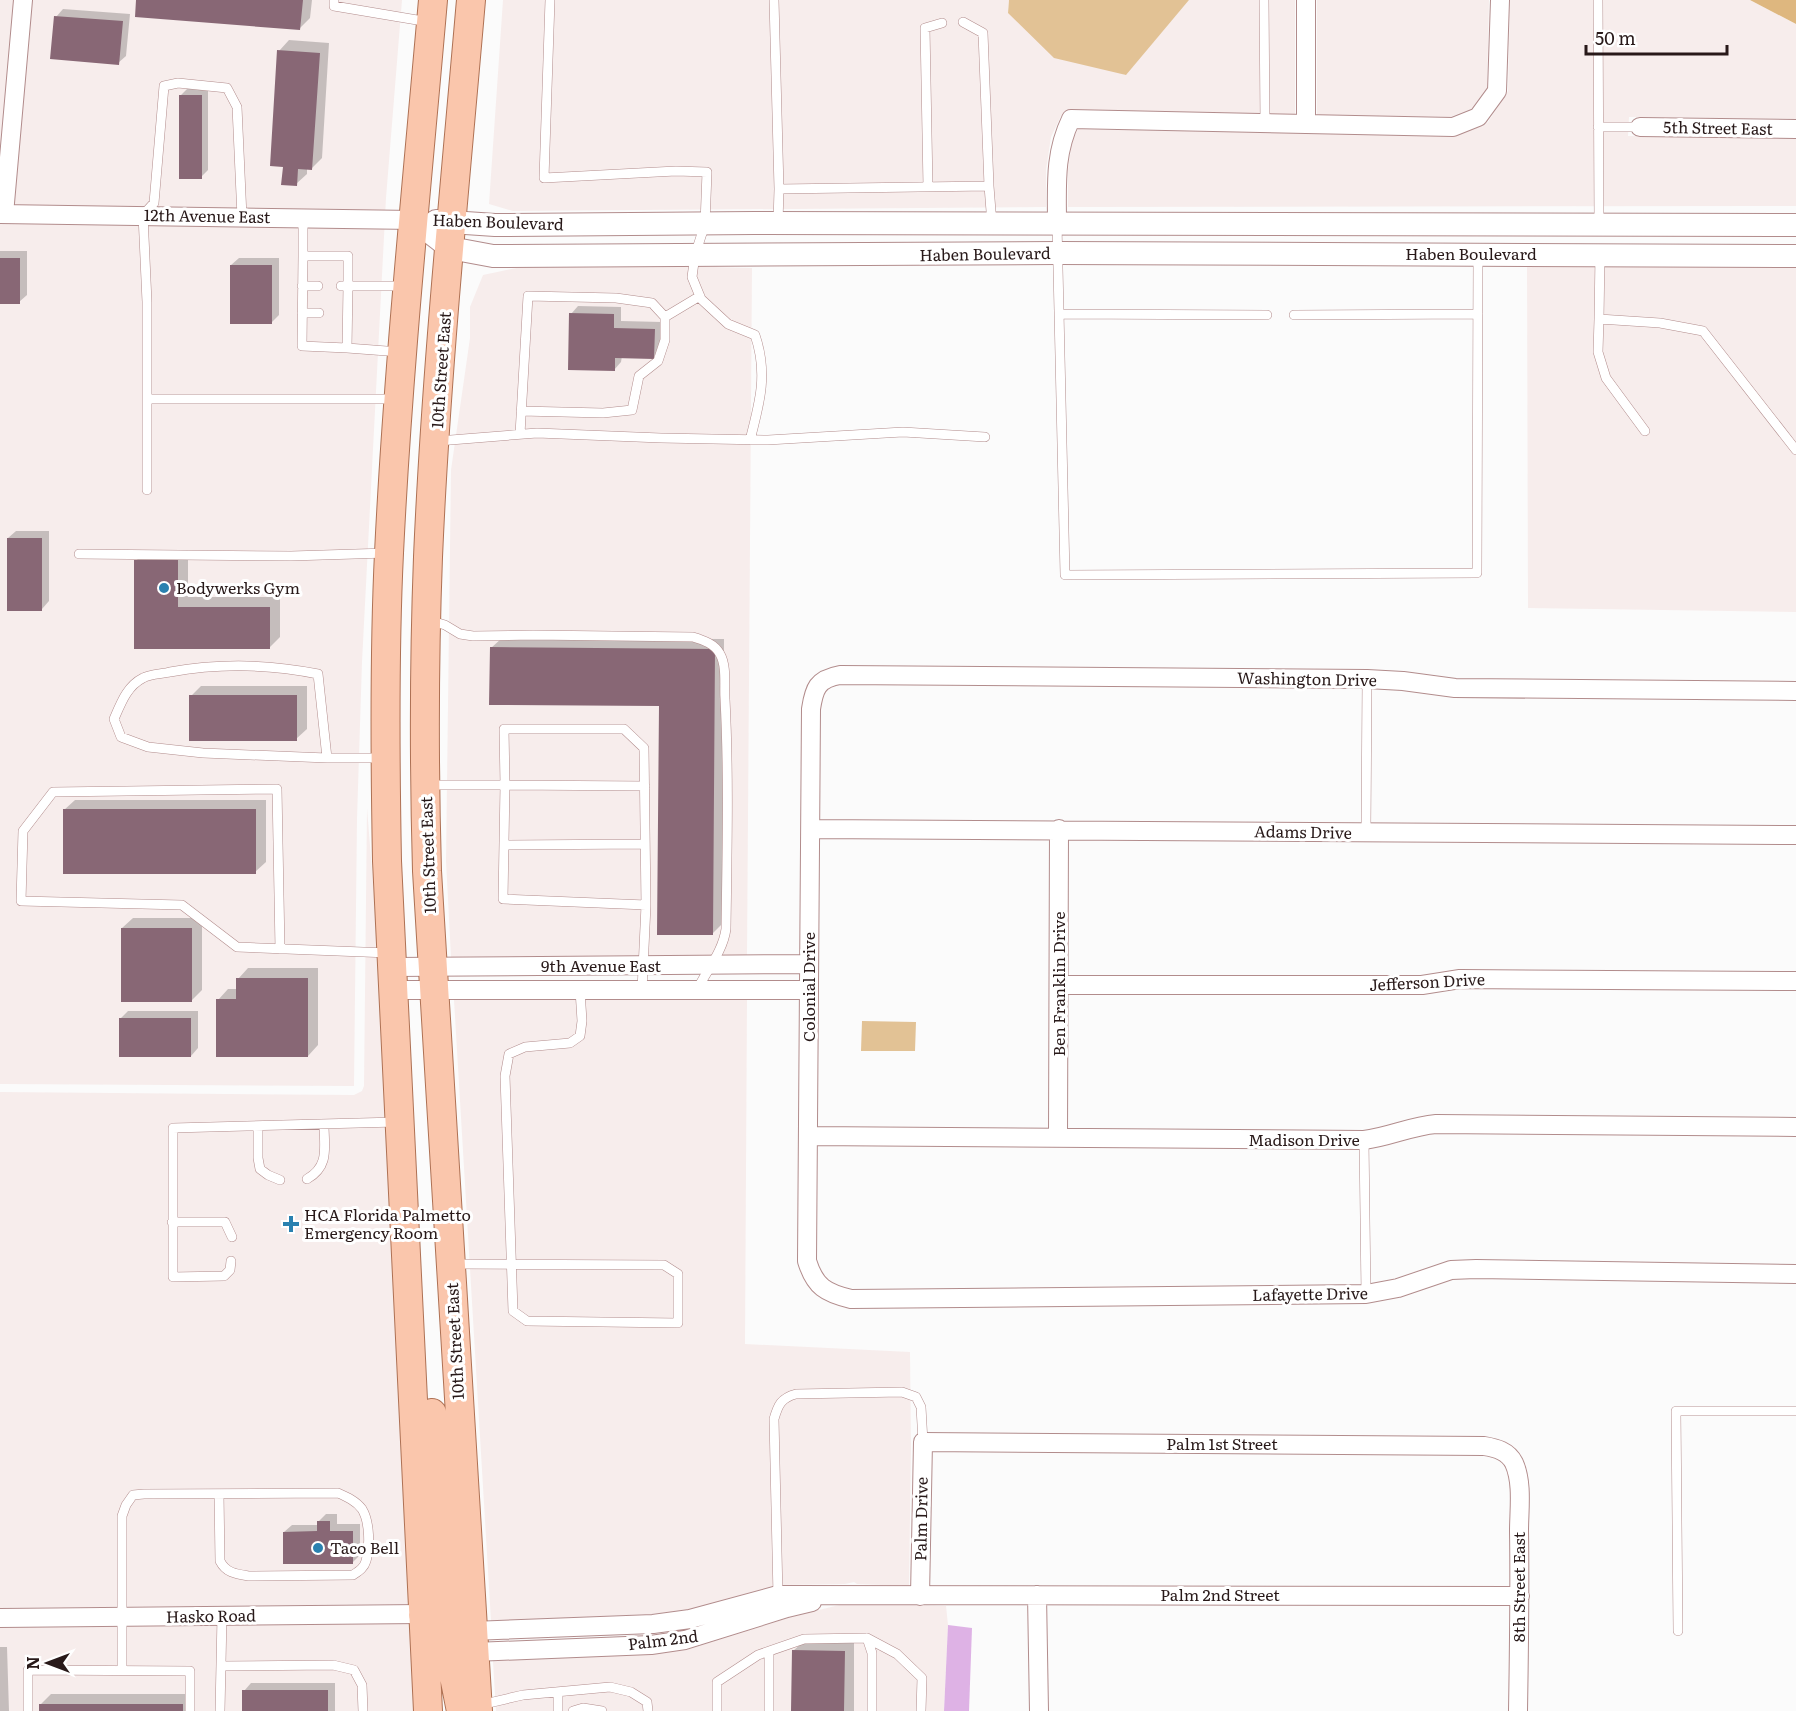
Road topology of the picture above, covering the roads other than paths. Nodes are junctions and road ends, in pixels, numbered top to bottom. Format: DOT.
graph roads {
  1 [pos="23,0"];
  2 [pos="334,0"];
  3 [pos="471,0"];
  4 [pos="550,0"];
  5 [pos="774,0"];
  6 [pos="1264,0"];
  7 [pos="1306,0"];
  8 [pos="1500,0"];
  9 [pos="1598,0"];
  10 [pos="432,11"];
  11 [pos="942,22"];
  12 [pos="963,22"];
  13 [pos="1265,123"];
  14 [pos="1306,124"];
  15 [pos="1598,127"];
  16 [pos="1640,127"];
  17 [pos="1796,129"];
  18 [pos="989,186"];
  19 [pos="928,187"];
  20 [pos="779,189"];
  21 [pos="2,214"];
  22 [pos="143,215"];
  23 [pos="242,217"];
  24 [pos="303,218"];
  25 [pos="414,220"];
  26 [pos="705,224"];
  27 [pos="778,224"];
  28 [pos="992,224"];
  29 [pos="1057,224"];
  30 [pos="1599,224"];
  31 [pos="1796,225"];
  32 [pos="451,234"];
  33 [pos="1058,253"];
  34 [pos="695,255"];
  35 [pos="1478,255"];
  36 [pos="1599,255"];
  37 [pos="303,256"];
  38 [pos="1796,256"];
  39 [pos="302,286"];
  40 [pos="318,286"];
  41 [pos="345,286"];
  42 [pos="408,286"];
  43 [pos="700,296"];
  44 [pos="302,313"];
  45 [pos="319,313"];
  46 [pos="1060,314"];
  47 [pos="1478,314"];
  48 [pos="1268,315"];
  49 [pos="1294,315"];
  50 [pos="665,317"];
  51 [pos="1599,320"];
  52 [pos="347,348"];
  53 [pos="403,352"];
  54 [pos="147,399"];
  55 [pos="399,399"];
  56 [pos="521,411"];
  57 [pos="1645,431"];
  58 [pos="520,434"];
  59 [pos="985,437"];
  60 [pos="750,440"];
  61 [pos="435,441"];
  62 [pos="1796,450"];
  63 [pos="147,490"];
  64 [pos="389,553"];
  65 [pos="79,554"];
  66 [pos="426,620"];
  67 [pos="1367,679"];
  68 [pos="820,682"];
  69 [pos="1796,691"];
  70 [pos="327,758"];
  71 [pos="386,758"];
  72 [pos="425,785"];
  73 [pos="505,785"];
  74 [pos="645,786"];
  75 [pos="811,829"];
  76 [pos="1059,830"];
  77 [pos="1366,832"];
  78 [pos="1796,836"];
  79 [pos="645,844"];
  80 [pos="504,845"];
  81 [pos="646,905"];
  82 [pos="280,949"];
  83 [pos="809,964"];
  84 [pos="709,965"];
  85 [pos="642,966"];
  86 [pos="392,970"];
  87 [pos="434,978"];
  88 [pos="1796,981"];
  89 [pos="1059,985"];
  90 [pos="580,990"];
  91 [pos="642,990"];
  92 [pos="697,990"];
  93 [pos="809,990"];
  94 [pos="400,1122"];
  95 [pos="324,1124"];
  96 [pos="258,1126"];
  97 [pos="1796,1127"];
  98 [pos="809,1136"];
  99 [pos="1058,1138"];
  100 [pos="1364,1140"];
  101 [pos="307,1179"];
  102 [pos="280,1180"];
  103 [pos="172,1221"];
  104 [pos="232,1237"];
  105 [pos="405,1254"];
  106 [pos="231,1261"];
  107 [pos="450,1264"];
  108 [pos="512,1264"];
  109 [pos="1796,1274"];
  110 [pos="822,1288"];
  111 [pos="1366,1294"];
  112 [pos="1796,1411"];
  113 [pos="923,1442"];
  114 [pos="1514,1463"];
  115 [pos="219,1494"];
  116 [pos="1037,1595"];
  117 [pos="920,1596"];
  118 [pos="1520,1596"];
  119 [pos="780,1602"];
  120 [pos="423,1614"];
  121 [pos="123,1616"];
  122 [pos="222,1616"];
  123 [pos="0,1618"];
  124 [pos="1678,1631"];
  125 [pos="867,1638"];
  126 [pos="473,1641"];
  127 [pos="769,1651"];
  128 [pos="221,1666"];
  129 [pos="122,1670"];
  130 [pos="558,1692"];
  131 [pos="472,1709"];
  132 [pos="28,1711"];
  133 [pos="190,1711"];
  134 [pos="220,1711"];
  135 [pos="363,1711"];
  136 [pos="428,1711"];
  137 [pos="558,1711"];
  138 [pos="573,1711"];
  139 [pos="602,1711"];
  140 [pos="648,1711"];
  141 [pos="717,1711"];
  142 [pos="769,1711"];
  143 [pos="872,1711"];
  144 [pos="921,1711"];
  145 [pos="1040,1711"];
  146 [pos="1518,1711"];
  1 -- 21 [label="street"];
  2 -- 10 [label="lane"];
  3 -- 32 [label="main road, 10th Street East"];
  4 -- 26 [label="lane"];
  5 -- 20 [label="lane"];
  6 -- 13 [label="lane"];
  7 -- 14 [label="street"];
  8 -- 14 [label="street"];
  9 -- 15 [label="lane"];
  10 -- 25 [label="main road"];
  11 -- 19 [label="lane"];
  12 -- 18 [label="lane"];
  13 -- 14 [label="street"];
  13 -- 29 [label="street"];
  15 -- 16 [label="lane"];
  15 -- 30 [label="lane"];
  16 -- 17 [label="street, 5th Street East"];
  18 -- 19 [label="lane"];
  18 -- 28 [label="lane"];
  19 -- 20 [label="lane"];
  20 -- 27 [label="lane"];
  21 -- 22 [label="street, 12th Avenue East"];
  22 -- 23 [label="street, 12th Avenue East"];
  22 -- 23 [label="lane"];
  22 -- 54 [label="lane"];
  23 -- 24 [label="street, 12th Avenue East"];
  24 -- 25 [label="street, 12th Avenue East"];
  24 -- 37 [label="lane"];
  25 -- 32 [label="street, Haben Boulevard"];
  25 -- 42 [label="main road"];
  26 -- 27 [label="street, Haben Boulevard"];
  26 -- 32 [label="street, Haben Boulevard"];
  26 -- 34 [label="lane"];
  27 -- 28 [label="street, Haben Boulevard"];
  28 -- 29 [label="street, Haben Boulevard"];
  29 -- 30 [label="street, Haben Boulevard"];
  29 -- 33 [label="lane"];
  30 -- 31 [label="street, Haben Boulevard"];
  30 -- 36 [label="street"];
  32 -- 34 [label="street, Haben Boulevard"];
  32 -- 61 [label="main road, 10th Street East"];
  33 -- 34 [label="street, Haben Boulevard"];
  33 -- 35 [label="street, Haben Boulevard"];
  33 -- 46 [label="lane"];
  34 -- 43 [label="lane"];
  35 -- 36 [label="street, Haben Boulevard"];
  35 -- 47 [label="lane"];
  36 -- 38 [label="street, Haben Boulevard"];
  36 -- 51 [label="lane"];
  37 -- 39 [label="lane"];
  37 -- 41 [label="lane"];
  39 -- 40 [label="lane"];
  39 -- 44 [label="lane"];
  41 -- 42 [label="lane"];
  41 -- 52 [label="lane"];
  42 -- 53 [label="main road"];
  43 -- 50 [label="lane"];
  43 -- 60 [label="lane"];
  44 -- 45 [label="lane"];
  44 -- 52 [label="lane"];
  46 -- 47 [label="lane"];
  46 -- 48 [label="lane"];
  47 -- 49 [label="lane"];
  50 -- 56 [label="lane"];
  50 -- 56 [label="lane"];
  51 -- 57 [label="lane"];
  51 -- 62 [label="lane"];
  52 -- 53 [label="lane"];
  53 -- 55 [label="main road"];
  54 -- 55 [label="lane"];
  54 -- 63 [label="lane"];
  55 -- 64 [label="main road"];
  56 -- 58 [label="lane"];
  58 -- 60 [label="lane"];
  58 -- 61 [label="lane"];
  59 -- 60 [label="lane"];
  61 -- 66 [label="main road, 10th Street East"];
  64 -- 65 [label="lane"];
  64 -- 71 [label="main road"];
  64 -- 72 [label="main road"];
  66 -- 72 [label="main road, 10th Street East"];
  66 -- 84 [label="lane"];
  67 -- 68 [label="street, Washington Drive"];
  67 -- 69 [label="street, Washington Drive"];
  67 -- 77 [label="lane"];
  68 -- 75 [label="street, Colonial Drive"];
  70 -- 70 [label="lane"];
  70 -- 71 [label="lane"];
  71 -- 86 [label="main road"];
  72 -- 73 [label="lane"];
  72 -- 87 [label="main road, 10th Street East"];
  73 -- 74 [label="lane"];
  73 -- 74 [label="lane"];
  73 -- 80 [label="lane"];
  74 -- 79 [label="lane"];
  75 -- 76 [label="street, Adams Drive"];
  75 -- 83 [label="street, Colonial Drive"];
  76 -- 77 [label="street, Adams Drive"];
  76 -- 89 [label="street, Ben Franklin Drive"];
  77 -- 78 [label="street, Adams Drive"];
  79 -- 80 [label="lane"];
  79 -- 81 [label="lane"];
  80 -- 81 [label="lane"];
  81 -- 85 [label="lane"];
  82 -- 82 [label="lane"];
  82 -- 86 [label="lane"];
  83 -- 84 [label="street, 9th Avenue East"];
  83 -- 93 [label="street, Colonial Drive"];
  84 -- 85 [label="street, 9th Avenue East"];
  84 -- 92 [label="lane"];
  85 -- 87 [label="street, 9th Avenue East"];
  85 -- 91 [label="lane"];
  86 -- 87 [label="street, 9th Avenue East"];
  86 -- 94 [label="main road"];
  87 -- 90 [label="street, 9th Avenue East"];
  87 -- 107 [label="main road, 10th Street East"];
  88 -- 89 [label="street, Jefferson Drive"];
  89 -- 99 [label="street, Ben Franklin Drive"];
  90 -- 91 [label="street, 9th Avenue East"];
  90 -- 108 [label="lane"];
  91 -- 92 [label="street, 9th Avenue East"];
  92 -- 93 [label="street, 9th Avenue East"];
  93 -- 98 [label="street, Colonial Drive"];
  94 -- 95 [label="lane"];
  94 -- 105 [label="main road"];
  95 -- 96 [label="lane"];
  95 -- 101 [label="lane"];
  96 -- 102 [label="lane"];
  96 -- 103 [label="lane"];
  97 -- 100 [label="street, Madison Drive"];
  98 -- 99 [label="street, Madison Drive"];
  98 -- 110 [label="street, Colonial Drive"];
  99 -- 100 [label="street, Madison Drive"];
  100 -- 111 [label="lane"];
  103 -- 104 [label="lane"];
  103 -- 106 [label="lane"];
  105 -- 120 [label="main road"];
  105 -- 126 [label="main road"];
  107 -- 108 [label="lane"];
  107 -- 126 [label="main road, 10th Street East"];
  108 -- 108 [label="lane"];
  109 -- 111 [label="street, Lafayette Drive"];
  110 -- 111 [label="street, Lafayette Drive"];
  112 -- 124 [label="lane"];
  113 -- 114 [label="street, Palm 1st Street"];
  113 -- 117 [label="street, Palm Drive"];
  113 -- 119 [label="lane"];
  114 -- 118 [label="street, 8th Street East"];
  115 -- 115 [label="lane"];
  115 -- 121 [label="lane"];
  116 -- 117 [label="street, Palm 2nd Street"];
  116 -- 118 [label="street, Palm 2nd Street"];
  116 -- 145 [label="street"];
  117 -- 119 [label="street, Palm 2nd"];
  118 -- 146 [label="street, 8th Street East"];
  119 -- 126 [label="street, Palm 2nd"];
  120 -- 122 [label="street, Hasko Road"];
  120 -- 131 [label="main road"];
  120 -- 136 [label="main road"];
  121 -- 122 [label="street, Hasko Road"];
  121 -- 123 [label="street, Hasko Road"];
  121 -- 129 [label="lane"];
  122 -- 128 [label="lane"];
  125 -- 127 [label="lane"];
  125 -- 143 [label="lane"];
  125 -- 144 [label="lane"];
  126 -- 131 [label="main road, 10th Street East"];
  127 -- 141 [label="lane"];
  127 -- 142 [label="lane"];
  128 -- 134 [label="lane"];
  128 -- 135 [label="lane"];
  129 -- 132 [label="lane"];
  129 -- 133 [label="lane"];
  130 -- 131 [label="lane"];
  130 -- 137 [label="lane"];
  130 -- 140 [label="lane"];
  138 -- 139 [label="lane"];
}
